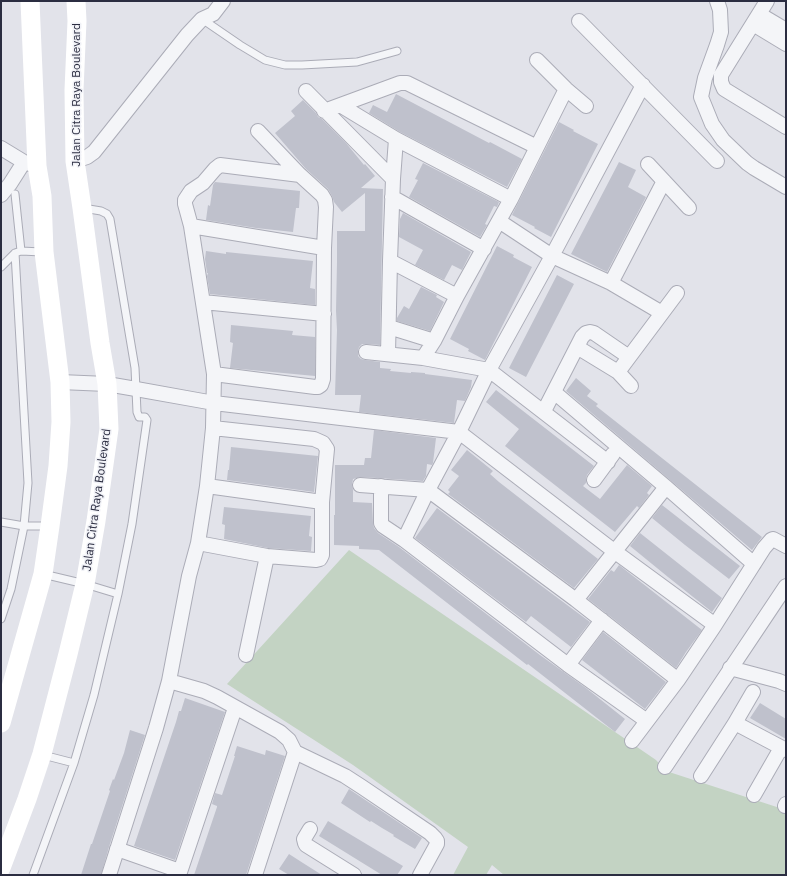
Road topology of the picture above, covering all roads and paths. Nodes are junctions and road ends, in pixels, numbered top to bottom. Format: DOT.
graph roads {
  1 [pos="30,1"];
  2 [pos="76,1"];
  3 [pos="223,1"];
  4 [pos="717,1"];
  5 [pos="767,1"];
  6 [pos="202,19"];
  7 [pos="756,19"];
  8 [pos="579,21"];
  9 [pos="786,30"];
  10 [pos="786,44"];
  11 [pos="397,51"];
  12 [pos="537,60"];
  13 [pos="643,85"];
  14 [pos="566,89"];
  15 [pos="306,91"];
  16 [pos="340,105"];
  17 [pos="586,106"];
  18 [pos="324,111"];
  19 [pos="786,127"];
  20 [pos="258,131"];
  21 [pos="396,140"];
  22 [pos="537,147"];
  23 [pos="1,148"];
  24 [pos="75,161"];
  25 [pos="717,161"];
  26 [pos="30,164"];
  27 [pos="648,164"];
  28 [pos="300,175"];
  29 [pos="393,179"];
  30 [pos="664,181"];
  31 [pos="786,187"];
  32 [pos="15,194"];
  33 [pos="1,195"];
  34 [pos="392,197"];
  35 [pos="511,199"];
  36 [pos="82,208"];
  37 [pos="689,208"];
  38 [pos="499,221"];
  39 [pos="191,226"];
  40 [pos="324,248"];
  41 [pos="484,249"];
  42 [pos="18,252"];
  43 [pos="44,252"];
  44 [pos="552,256"];
  45 [pos="390,261"];
  46 [pos="1,267"];
  47 [pos="611,283"];
  48 [pos="677,293"];
  49 [pos="457,296"];
  50 [pos="203,302"];
  51 [pos="662,313"];
  52 [pos="324,314"];
  53 [pos="389,327"];
  54 [pos="434,341"];
  55 [pos="576,347"];
  56 [pos="366,352"];
  57 [pos="388,354"];
  58 [pos="629,357"];
  59 [pos="423,358"];
  60 [pos="489,370"];
  61 [pos="618,372"];
  62 [pos="214,374"];
  63 [pos="60,382"];
  64 [pos="107,384"];
  65 [pos="631,386"];
  66 [pos="136,388"];
  67 [pos="554,392"];
  68 [pos="214,403"];
  69 [pos="544,411"];
  70 [pos="213,428"];
  71 [pos="459,432"];
  72 [pos="618,447"];
  73 [pos="608,462"];
  74 [pos="594,480"];
  75 [pos="360,485"];
  76 [pos="207,486"];
  77 [pos="381,486"];
  78 [pos="666,487"];
  79 [pos="428,490"];
  80 [pos="322,502"];
  81 [pos="1,522"];
  82 [pos="24,526"];
  83 [pos="50,526"];
  84 [pos="404,540"];
  85 [pos="198,543"];
  86 [pos="786,546"];
  87 [pos="614,551"];
  88 [pos="267,556"];
  89 [pos="754,564"];
  90 [pos="42,574"];
  91 [pos="85,584"];
  92 [pos="786,586"];
  93 [pos="118,594"];
  94 [pos="576,600"];
  95 [pos="1,619"];
  96 [pos="602,620"];
  97 [pos="715,625"];
  98 [pos="246,655"];
  99 [pos="568,665"];
  100 [pos="730,668"];
  101 [pos="678,680"];
  102 [pos="169,681"];
  103 [pos="786,684"];
  104 [pos="753,692"];
  105 [pos="235,708"];
  106 [pos="2,720"];
  107 [pos="647,721"];
  108 [pos="735,723"];
  109 [pos="632,741"];
  110 [pos="784,749"];
  111 [pos="295,752"];
  112 [pos="42,754"];
  113 [pos="74,763"];
  114 [pos="665,767"];
  115 [pos="701,776"];
  116 [pos="754,795"];
  117 [pos="310,829"];
  118 [pos="117,849"];
  119 [pos="1,868"];
  120 [pos="180,873"];
  121 [pos="33,875"];
  122 [pos="109,875"];
  123 [pos="255,875"];
  124 [pos="354,875"];
  125 [pos="420,875"];
  1 -- 26 [label="main road"];
  2 -- 24 [label="main road, Jalan Citra Raya Boulevard"];
  3 -- 6 [label="street"];
  4 -- 31 [label="street"];
  5 -- 7 [label="street"];
  6 -- 11 [label="lane"];
  6 -- 24 [label="street"];
  7 -- 9 [label="street"];
  7 -- 10 [label="street"];
  7 -- 19 [label="street"];
  8 -- 13 [label="street"];
  12 -- 14 [label="street"];
  13 -- 25 [label="street"];
  13 -- 44 [label="street"];
  14 -- 17 [label="street"];
  14 -- 22 [label="street"];
  15 -- 18 [label="street"];
  16 -- 18 [label="street"];
  16 -- 21 [label="street"];
  16 -- 22 [label="street"];
  18 -- 29 [label="street"];
  20 -- 28 [label="street"];
  21 -- 29 [label="street"];
  21 -- 35 [label="street"];
  22 -- 35 [label="street"];
  23 -- 26 [label="street"];
  24 -- 36 [label="main road, Jalan Citra Raya Boulevard"];
  26 -- 33 [label="street"];
  26 -- 43 [label="main road"];
  27 -- 30 [label="street"];
  28 -- 39 [label="street"];
  28 -- 40 [label="street"];
  29 -- 34 [label="street"];
  30 -- 37 [label="street"];
  30 -- 47 [label="street"];
  32 -- 42 [label="lane"];
  34 -- 41 [label="street"];
  34 -- 45 [label="street"];
  35 -- 38 [label="street"];
  36 -- 64 [label="main road, Jalan Citra Raya Boulevard"];
  36 -- 66 [label="lane"];
  38 -- 41 [label="street"];
  38 -- 44 [label="street"];
  39 -- 40 [label="street"];
  39 -- 50 [label="street"];
  40 -- 52 [label="street"];
  41 -- 49 [label="street"];
  42 -- 43 [label="lane"];
  42 -- 46 [label="lane"];
  42 -- 82 [label="lane"];
  43 -- 63 [label="main road"];
  44 -- 47 [label="street"];
  44 -- 60 [label="street"];
  45 -- 49 [label="street"];
  45 -- 53 [label="street"];
  47 -- 51 [label="street"];
  48 -- 51 [label="street"];
  49 -- 54 [label="street"];
  50 -- 52 [label="street"];
  50 -- 62 [label="street"];
  51 -- 58 [label="street"];
  52 -- 62 [label="street"];
  53 -- 54 [label="street"];
  53 -- 57 [label="street"];
  54 -- 59 [label="street"];
  55 -- 58 [label="street"];
  55 -- 61 [label="street"];
  55 -- 67 [label="street"];
  56 -- 57 [label="street"];
  57 -- 59 [label="street"];
  58 -- 61 [label="street"];
  59 -- 60 [label="street"];
  60 -- 69 [label="street"];
  60 -- 71 [label="street"];
  61 -- 65 [label="street"];
  62 -- 68 [label="street"];
  63 -- 64 [label="street"];
  63 -- 83 [label="main road"];
  64 -- 66 [label="street"];
  64 -- 91 [label="main road, Jalan Citra Raya Boulevard"];
  66 -- 68 [label="street"];
  66 -- 93 [label="lane"];
  67 -- 69 [label="street"];
  67 -- 72 [label="street"];
  68 -- 70 [label="street"];
  68 -- 71 [label="street"];
  69 -- 73 [label="street"];
  70 -- 76 [label="street"];
  70 -- 80 [label="street"];
  71 -- 79 [label="street"];
  71 -- 87 [label="street"];
  72 -- 73 [label="street"];
  72 -- 78 [label="street"];
  73 -- 74 [label="street"];
  75 -- 77 [label="street"];
  76 -- 80 [label="street"];
  76 -- 85 [label="street"];
  77 -- 79 [label="street"];
  77 -- 84 [label="street"];
  78 -- 87 [label="street"];
  78 -- 89 [label="street"];
  79 -- 84 [label="street"];
  79 -- 94 [label="street"];
  80 -- 88 [label="street"];
  81 -- 82 [label="lane"];
  82 -- 83 [label="lane"];
  82 -- 95 [label="lane"];
  83 -- 90 [label="main road"];
  84 -- 99 [label="street"];
  85 -- 88 [label="street"];
  85 -- 102 [label="street"];
  86 -- 89 [label="street"];
  87 -- 94 [label="street"];
  87 -- 97 [label="street"];
  88 -- 98 [label="street"];
  89 -- 97 [label="street"];
  90 -- 91 [label="lane"];
  90 -- 106 [label="main road"];
  91 -- 93 [label="lane"];
  91 -- 112 [label="main road, Jalan Citra Raya Boulevard"];
  92 -- 100 [label="street"];
  93 -- 113 [label="lane"];
  94 -- 96 [label="street"];
  96 -- 99 [label="street"];
  96 -- 101 [label="street"];
  97 -- 101 [label="street"];
  99 -- 107 [label="street"];
  100 -- 103 [label="street"];
  100 -- 114 [label="street"];
  101 -- 107 [label="street"];
  102 -- 105 [label="street"];
  102 -- 118 [label="street"];
  104 -- 108 [label="street"];
  105 -- 111 [label="street"];
  105 -- 120 [label="street"];
  107 -- 109 [label="street"];
  108 -- 110 [label="street"];
  108 -- 115 [label="street"];
  110 -- 116 [label="street"];
  111 -- 123 [label="street"];
  111 -- 125 [label="street"];
  112 -- 113 [label="lane"];
  112 -- 119 [label="main road, Jalan Citra Raya Boulevard"];
  113 -- 121 [label="lane"];
  117 -- 124 [label="street"];
  118 -- 120 [label="street"];
  118 -- 122 [label="street"];
}
